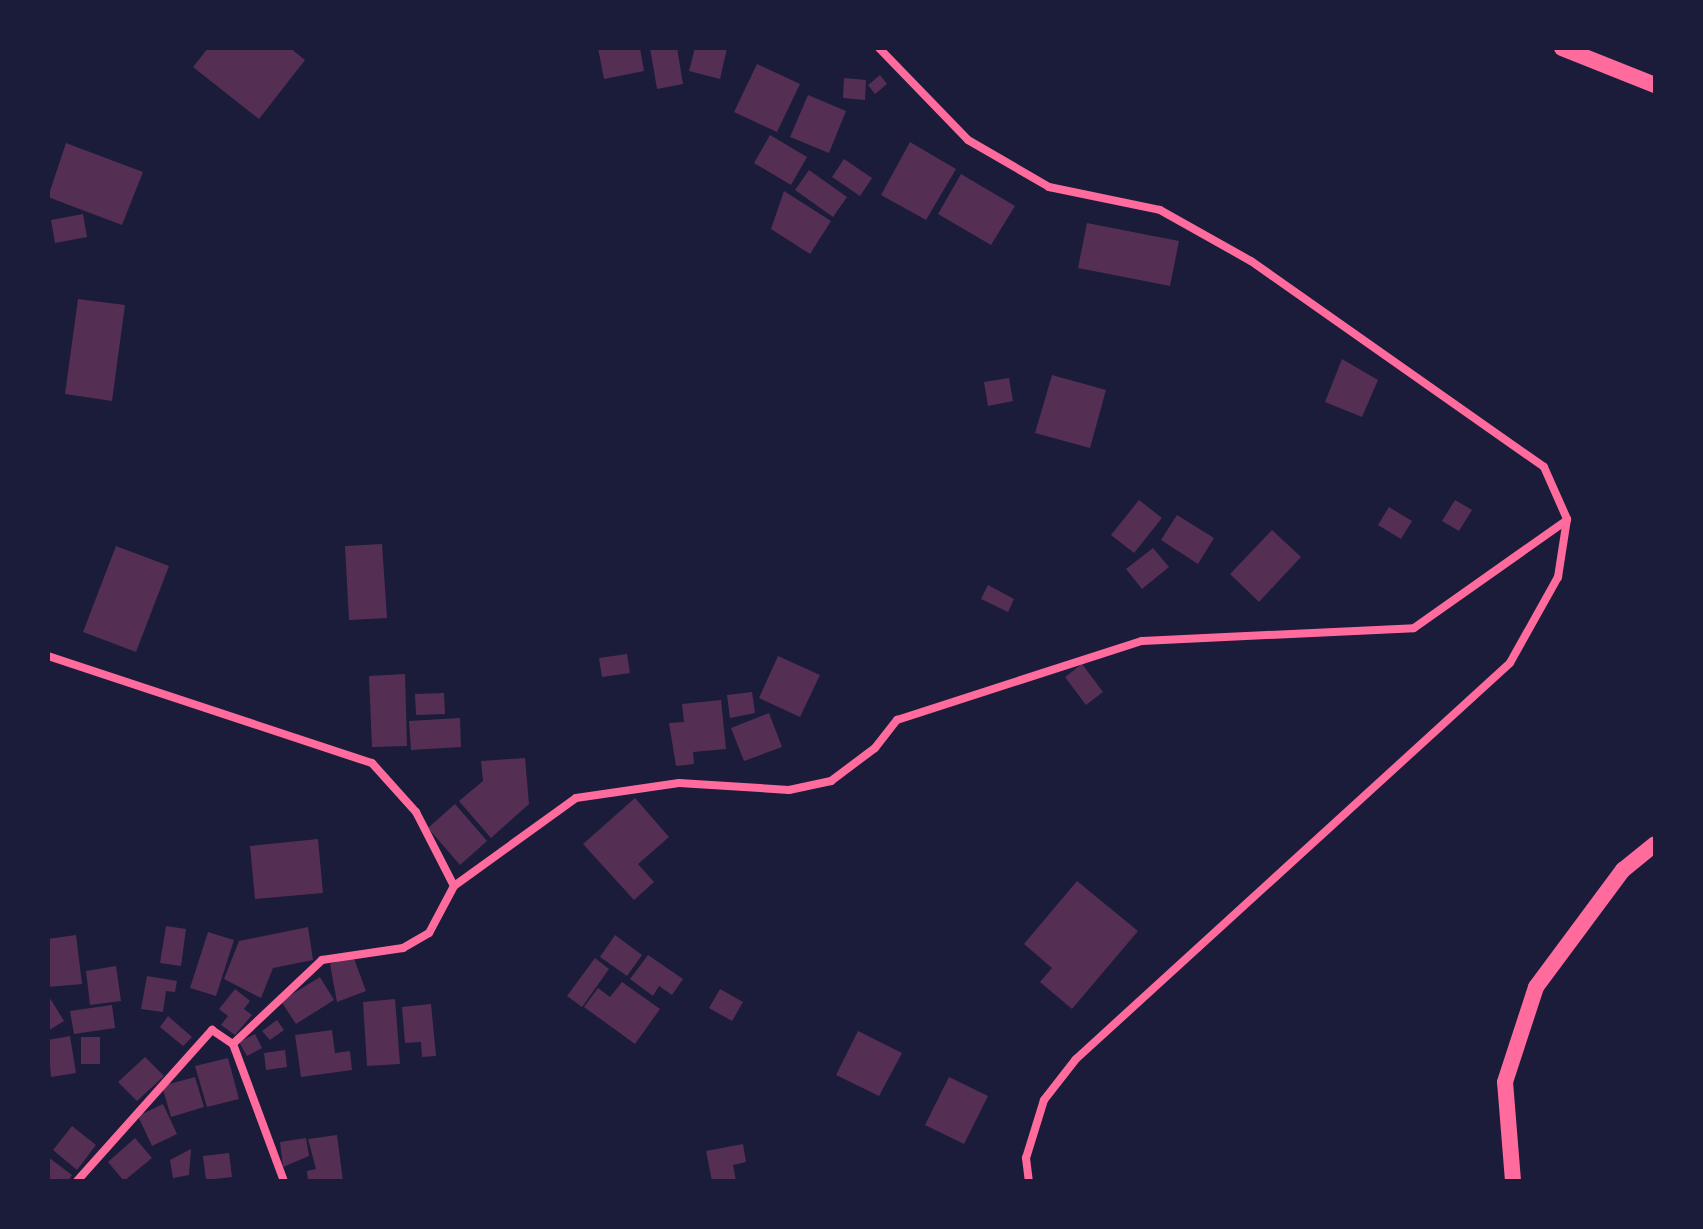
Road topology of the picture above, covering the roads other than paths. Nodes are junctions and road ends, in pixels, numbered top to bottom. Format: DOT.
graph roads {
  1 [pos="879,48"];
  2 [pos="1562,48"];
  3 [pos="1655,85"];
  4 [pos="1567,519"];
  5 [pos="48,656"];
  6 [pos="1655,844"];
  7 [pos="454,886"];
  8 [pos="233,1044"];
  9 [pos="77,1181"];
  10 [pos="284,1181"];
  11 [pos="1029,1181"];
  12 [pos="1513,1181"];
  1 -- 4 [label="street"];
  2 -- 3 [label="main road"];
  4 -- 7 [label="street"];
  4 -- 11 [label="street"];
  5 -- 7 [label="street"];
  6 -- 12 [label="main road"];
  7 -- 8 [label="street"];
  8 -- 9 [label="street"];
  8 -- 10 [label="street"];
}
